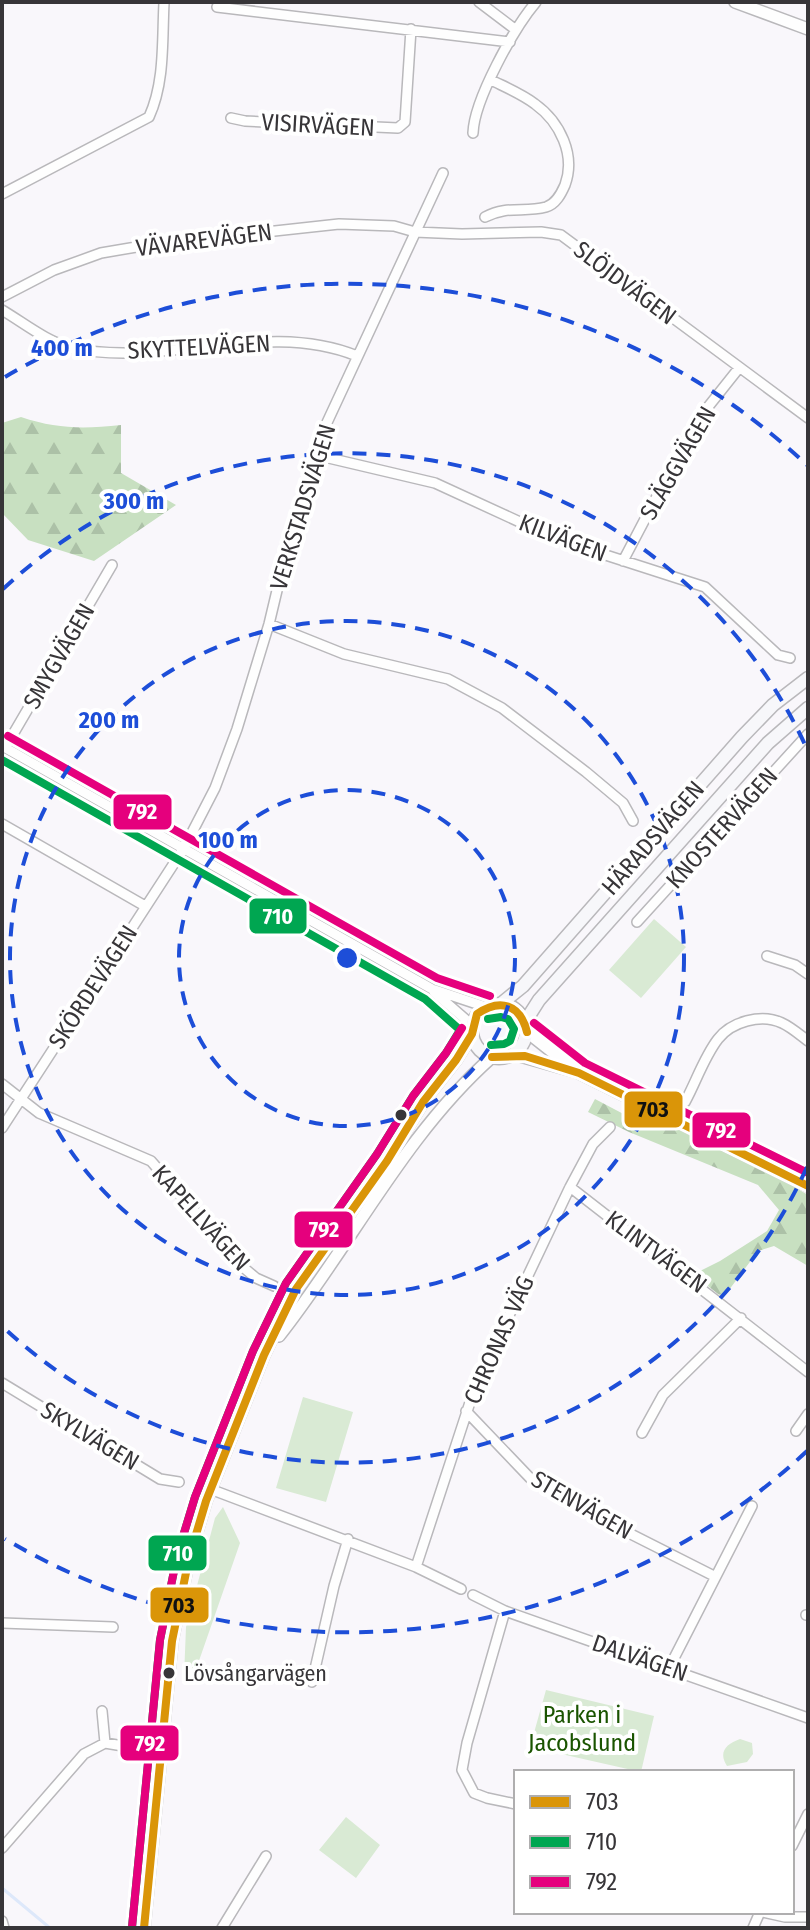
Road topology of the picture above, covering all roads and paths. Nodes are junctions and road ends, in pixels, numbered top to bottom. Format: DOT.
graph roads {
  1 [pos="479,2"];
  2 [pos="536,2"];
  3 [pos="735,2"];
  4 [pos="164,3"];
  5 [pos="217,7"];
  6 [pos="411,29"];
  7 [pos="808,29"];
  8 [pos="516,30"];
  9 [pos="510,42"];
  10 [pos="491,80"];
  11 [pos="231,118"];
  12 [pos="473,133"];
  13 [pos="443,173"];
  14 [pos="2,194"];
  15 [pos="485,217"];
  16 [pos="415,232"];
  17 [pos="2,297"];
  18 [pos="2,310"];
  19 [pos="357,356"];
  20 [pos="739,368"];
  21 [pos="808,418"];
  22 [pos="316,455"];
  23 [pos="623,561"];
  24 [pos="112,565"];
  25 [pos="269,624"];
  26 [pos="790,658"];
  27 [pos="808,678"];
  28 [pos="808,708"];
  29 [pos="808,734"];
  30 [pos="4,747"];
  31 [pos="633,821"];
  32 [pos="2,824"];
  33 [pos="184,848"];
  34 [pos="145,906"];
  35 [pos="637,922"];
  36 [pos="767,956"];
  37 [pos="808,974"];
  38 [pos="432,989"];
  39 [pos="502,1003"];
  40 [pos="486,1007"];
  41 [pos="526,1027"];
  42 [pos="472,1030"];
  43 [pos="808,1041"];
  44 [pos="513,1054"];
  45 [pos="492,1057"];
  46 [pos="579,1073"];
  47 [pos="2,1084"];
  48 [pos="20,1100"];
  49 [pos="685,1102"];
  50 [pos="610,1127"];
  51 [pos="2,1128"];
  52 [pos="808,1186"];
  53 [pos="570,1187"];
  54 [pos="274,1286"];
  55 [pos="741,1318"];
  56 [pos="264,1355"];
  57 [pos="808,1372"];
  58 [pos="2,1383"];
  59 [pos="466,1411"];
  60 [pos="808,1414"];
  61 [pos="796,1431"];
  62 [pos="642,1433"];
  63 [pos="179,1482"];
  64 [pos="210,1489"];
  65 [pos="752,1506"];
  66 [pos="348,1539"];
  67 [pos="416,1567"];
  68 [pos="714,1576"];
  69 [pos="461,1589"];
  70 [pos="473,1595"];
  71 [pos="505,1611"];
  72 [pos="2,1623"];
  73 [pos="113,1627"];
  74 [pos="669,1668"];
  75 [pos="312,1682"];
  76 [pos="102,1711"];
  77 [pos="808,1718"];
  78 [pos="105,1743"];
  79 [pos="159,1752"];
  80 [pos="514,1804"];
  81 [pos="808,1814"];
  82 [pos="794,1842"];
  83 [pos="2,1848"];
  84 [pos="266,1856"];
  85 [pos="771,1914"];
  86 [pos="808,1917"];
  87 [pos="2,1921"];
  88 [pos="4,1928"];
  89 [pos="144,1928"];
  90 [pos="222,1928"];
  1 -- 8 [label="street"];
  2 -- 8 [label="street"];
  3 -- 7 [label="street"];
  4 -- 14 [label="street"];
  5 -- 6 [label="street"];
  6 -- 9 [label="street"];
  6 -- 11 [label="street, VISIRVÄGEN"];
  8 -- 9 [label="street"];
  9 -- 10 [label="street"];
  10 -- 12 [label="street"];
  10 -- 15 [label="street"];
  13 -- 16 [label="street, VERKSTADSVÄGEN"];
  16 -- 17 [label="street, VÄVAREVÄGEN"];
  16 -- 19 [label="street, VERKSTADSVÄGEN"];
  16 -- 20 [label="street, SLÖJDVÄGEN"];
  18 -- 19 [label="street, SKYTTELVÄGEN"];
  19 -- 22 [label="street, VERKSTADSVÄGEN"];
  20 -- 21 [label="street, SLÖJDVÄGEN"];
  20 -- 23 [label="street, SLÄGGVÄGEN"];
  22 -- 23 [label="street, KILVÄGEN"];
  22 -- 25 [label="street, VERKSTADSVÄGEN"];
  23 -- 26 [label="street, KILVÄGEN"];
  24 -- 30 [label="street, SMYGVÄGEN"];
  25 -- 31 [label="street"];
  25 -- 33 [label="street, VERKSTADSVÄGEN"];
  27 -- 39 [label="main road, HÄRADSVÄGEN"];
  28 -- 41 [label="main road, HÄRADSVÄGEN"];
  29 -- 35 [label="street, KNOSTERVÄGEN"];
  30 -- 33 [label="street"];
  32 -- 34 [label="street"];
  33 -- 34 [label="street, SKÖRDEVÄGEN"];
  33 -- 38 [label="street"];
  34 -- 48 [label="street, SKÖRDEVÄGEN"];
  36 -- 37 [label="street"];
  38 -- 40 [label="street"];
  38 -- 42 [label="street"];
  39 -- 40 [label="main road"];
  39 -- 41 [label="main road"];
  40 -- 42 [label="main road"];
  41 -- 44 [label="main road"];
  41 -- 46 [label="street"];
  42 -- 45 [label="main road"];
  42 -- 56 [label="street"];
  43 -- 49 [label="street"];
  44 -- 45 [label="main road"];
  44 -- 46 [label="street"];
  45 -- 56 [label="street"];
  46 -- 52 [label="street"];
  47 -- 48 [label="street, KAPELLVÄGEN"];
  48 -- 51 [label="street, SKÖRDEVÄGEN"];
  48 -- 54 [label="street, KAPELLVÄGEN"];
  50 -- 53 [label="street, CHRONAS VÄG"];
  53 -- 55 [label="street, KLINTVÄGEN"];
  53 -- 59 [label="street, CHRONAS VÄG"];
  55 -- 57 [label="street, KLINTVÄGEN"];
  55 -- 62 [label="street"];
  56 -- 64 [label="street"];
  58 -- 63 [label="street, SKYLVÄGEN"];
  59 -- 67 [label="street, CHRONAS VÄG"];
  59 -- 68 [label="street, STENVÄGEN"];
  60 -- 61 [label="street"];
  64 -- 66 [label="street"];
  64 -- 79 [label="street"];
  65 -- 68 [label="street"];
  66 -- 67 [label="street"];
  66 -- 75 [label="street"];
  67 -- 69 [label="street"];
  68 -- 74 [label="street"];
  70 -- 71 [label="street, DALVÄGEN"];
  71 -- 74 [label="street, DALVÄGEN"];
  71 -- 80 [label="street"];
  72 -- 73 [label="street"];
  74 -- 77 [label="street, DALVÄGEN"];
  76 -- 78 [label="street"];
  78 -- 79 [label="street"];
  78 -- 83 [label="street"];
  79 -- 89 [label="street"];
  81 -- 82 [label="street"];
  84 -- 90 [label="street"];
  85 -- 86 [label="street"];
  87 -- 88 [label="street"];
}
